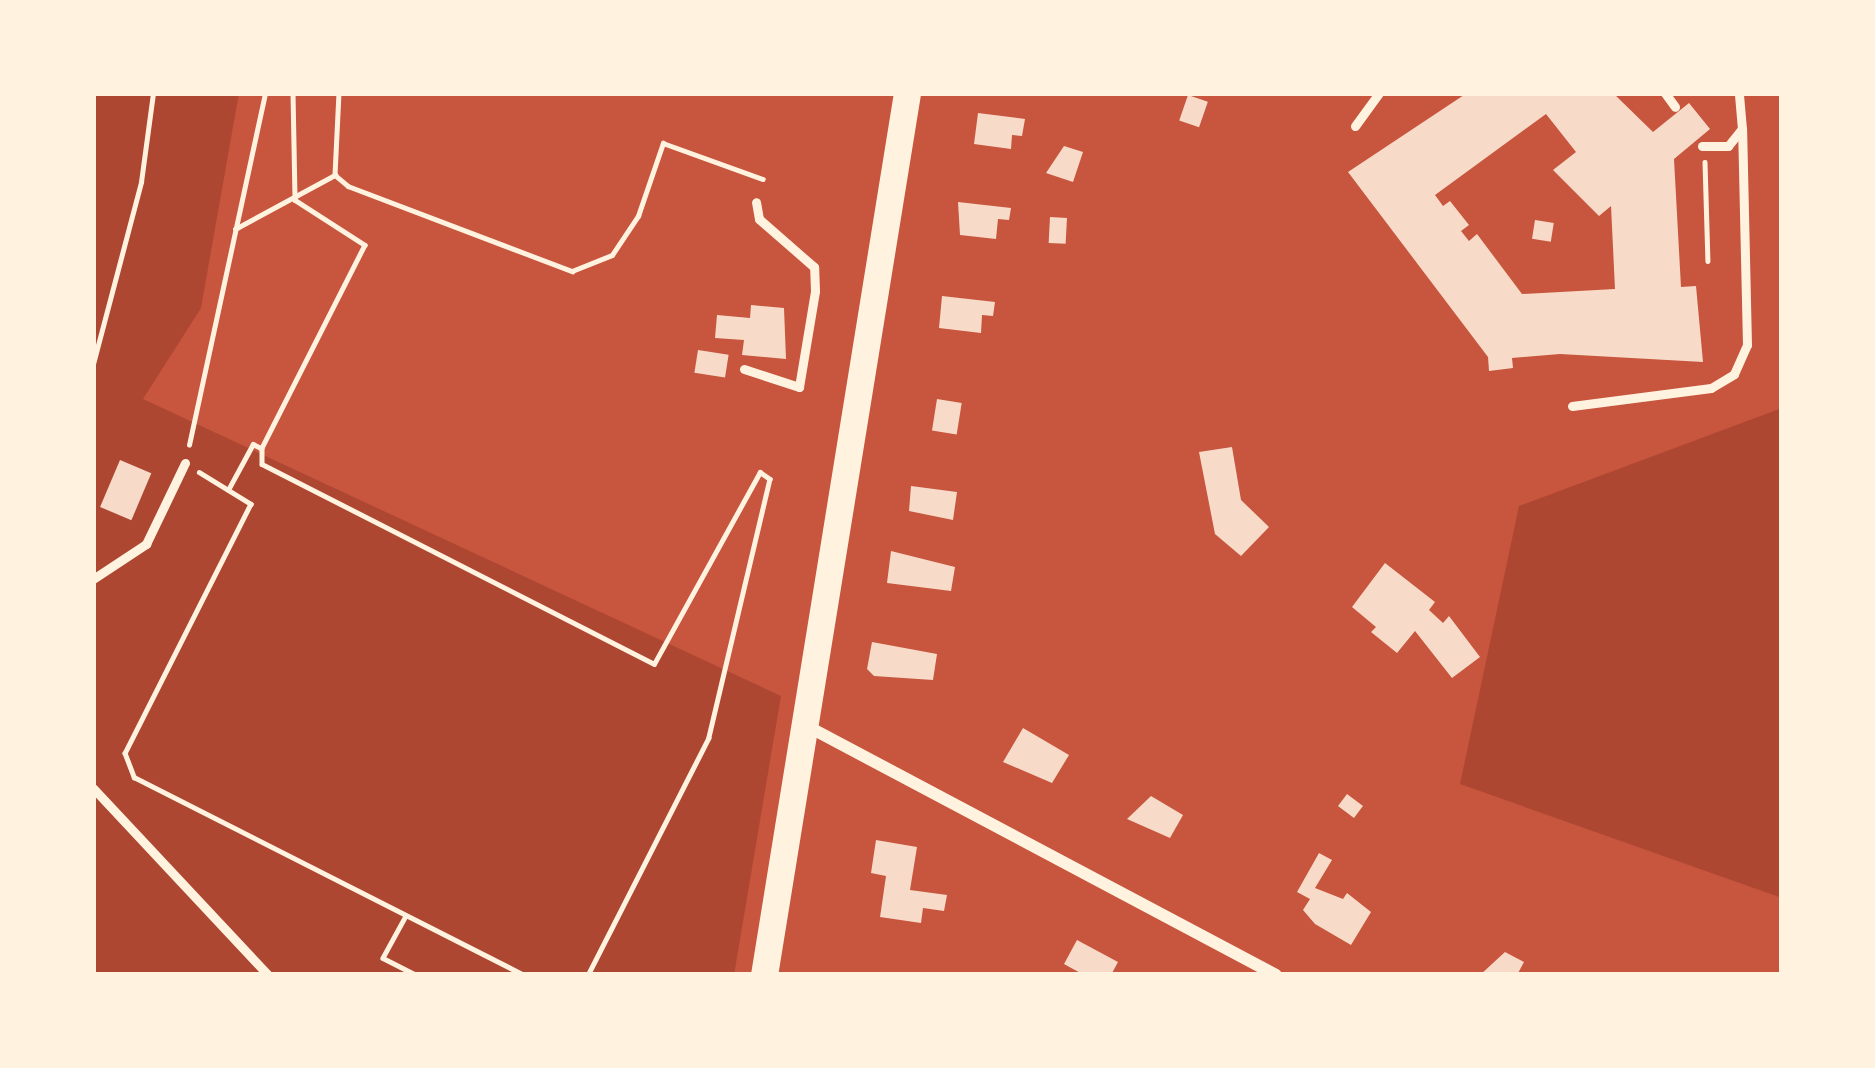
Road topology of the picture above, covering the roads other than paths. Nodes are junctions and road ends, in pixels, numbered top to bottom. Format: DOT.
graph roads {
  1 [pos="907,93"];
  2 [pos="1379,93"];
  3 [pos="1666,93"];
  4 [pos="1739,93"];
  5 [pos="1675,107"];
  6 [pos="1355,126"];
  7 [pos="1742,129"];
  8 [pos="1703,152"];
  9 [pos="756,202"];
  10 [pos="744,369"];
  11 [pos="1572,406"];
  12 [pos="184,463"];
  13 [pos="93,579"];
  14 [pos="803,724"];
  15 [pos="93,788"];
  16 [pos="268,975"];
  17 [pos="764,975"];
  18 [pos="1276,975"];
  1 -- 14 [label="highway"];
  2 -- 6 [label="lane"];
  3 -- 5 [label="lane"];
  4 -- 7 [label="lane"];
  7 -- 8 [label="lane"];
  7 -- 11 [label="lane"];
  9 -- 10 [label="lane"];
  12 -- 13 [label="lane"];
  14 -- 17 [label="highway"];
  14 -- 18 [label="street"];
  15 -- 16 [label="lane"];
}
